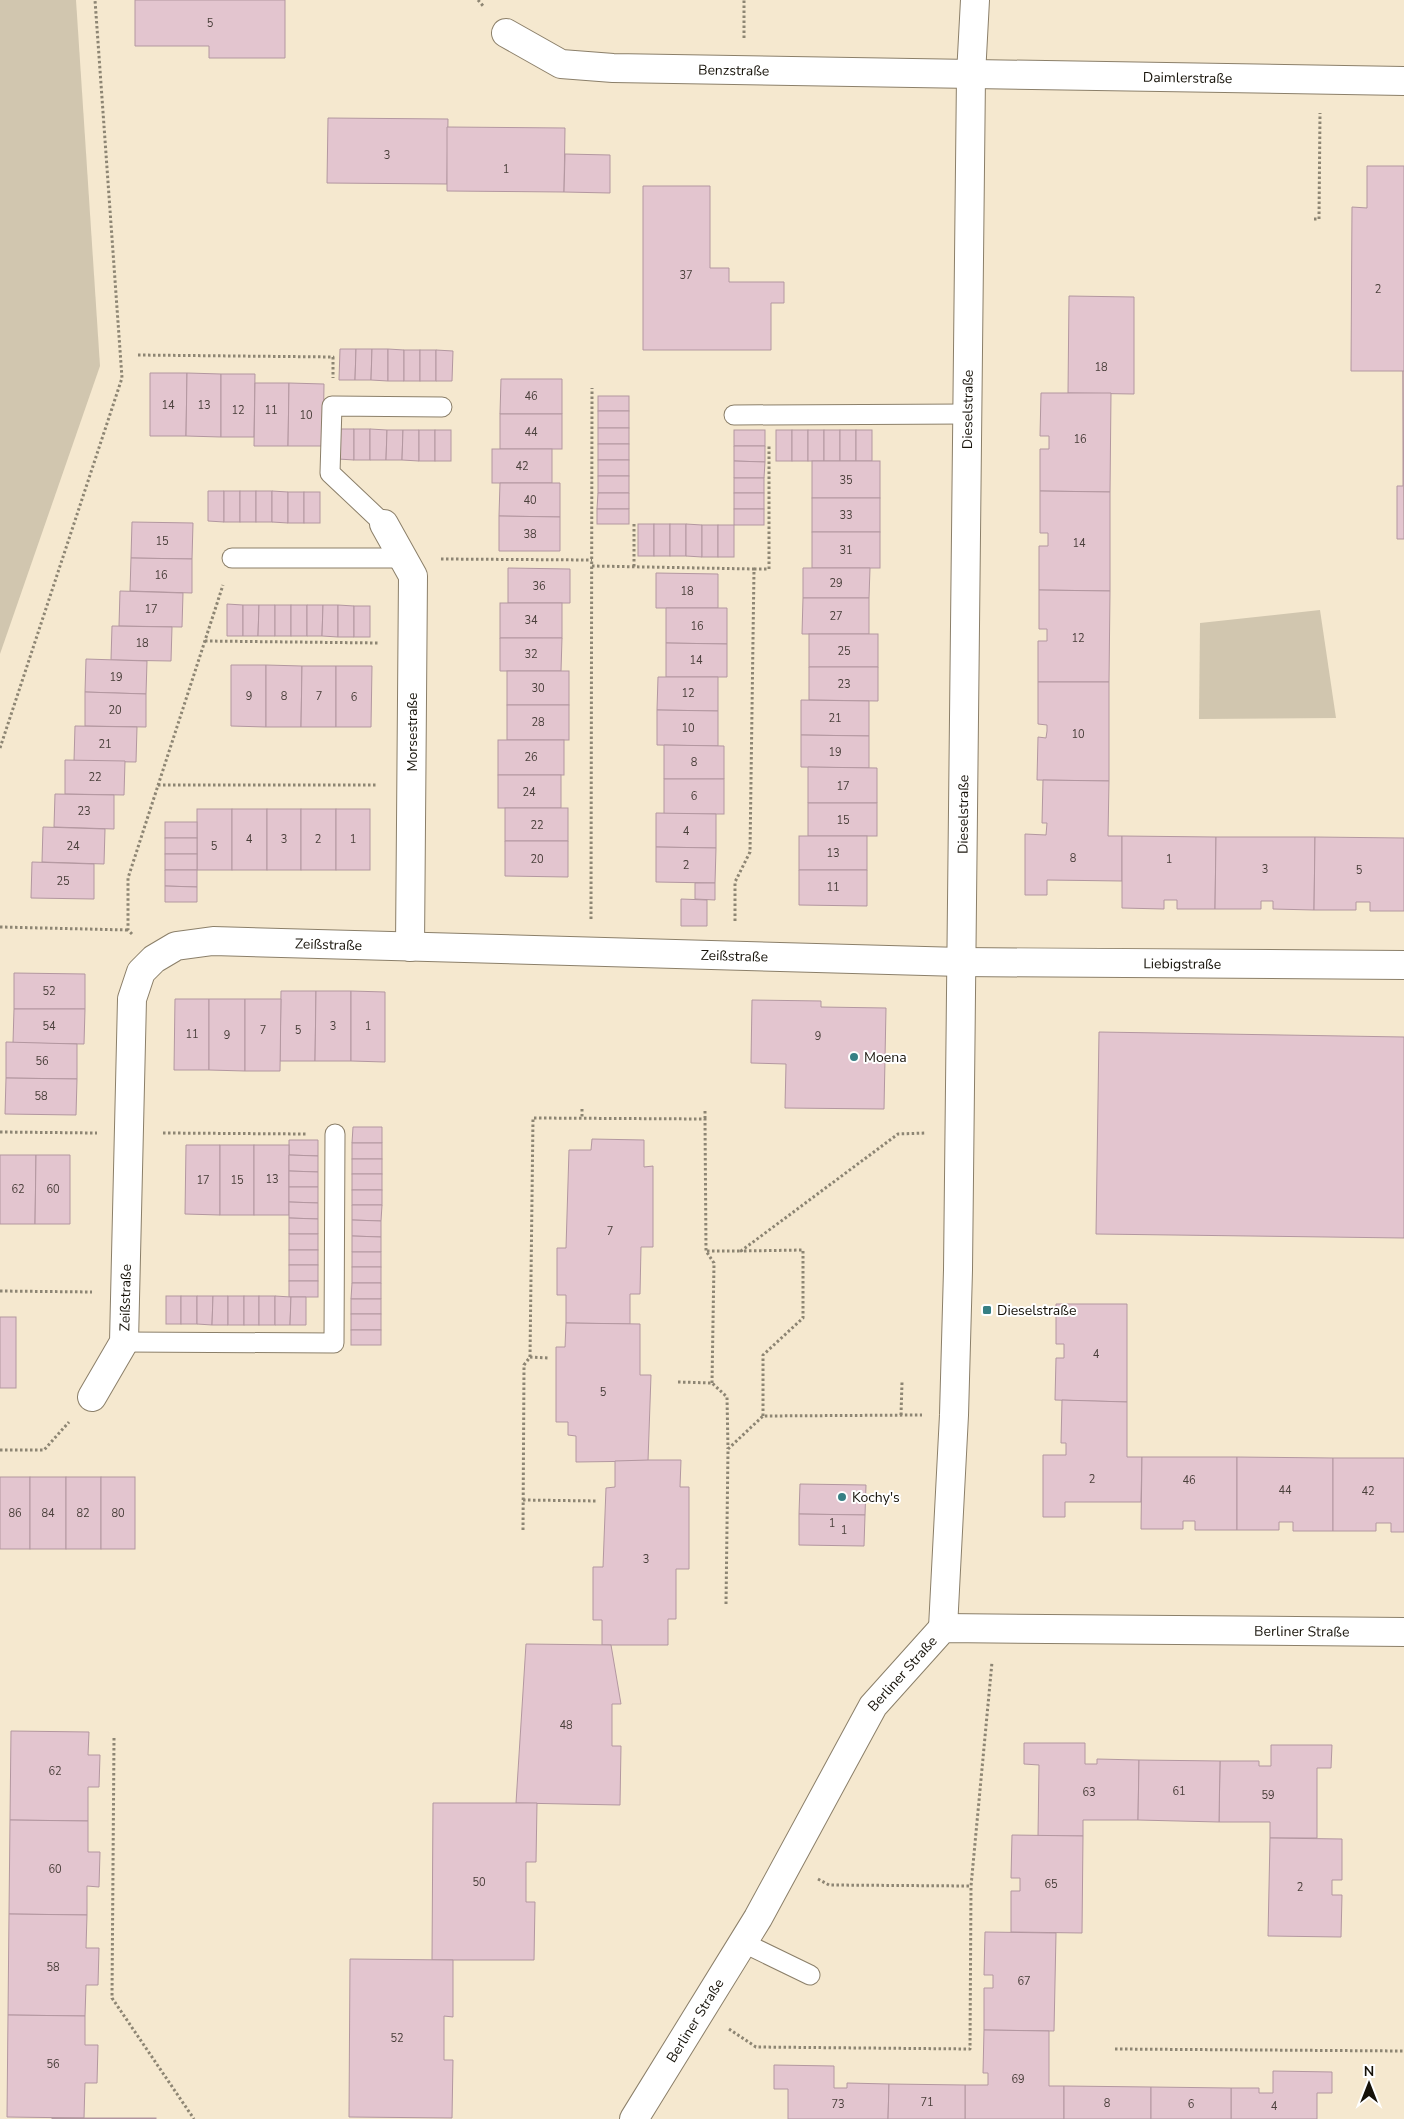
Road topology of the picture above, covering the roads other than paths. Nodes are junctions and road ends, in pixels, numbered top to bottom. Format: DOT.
graph roads {
  1 [pos="975,0"];
  2 [pos="506,33"];
  3 [pos="971,75"];
  4 [pos="1404,81"];
  5 [pos="442,407"];
  6 [pos="967,414"];
  7 [pos="734,415"];
  8 [pos="384,524"];
  9 [pos="232,558"];
  10 [pos="403,558"];
  11 [pos="410,947"];
  12 [pos="961,962"];
  13 [pos="1404,965"];
  14 [pos="335,1134"];
  15 [pos="124,1342"];
  16 [pos="92,1397"];
  17 [pos="943,1628"];
  18 [pos="1404,1632"];
  19 [pos="744,1943"];
  20 [pos="810,1975"];
  21 [pos="634,2119"];
  1 -- 3 [label="street, Dieselstraße"];
  2 -- 3 [label="street, Benzstraße"];
  3 -- 4 [label="street, Daimlerstraße"];
  3 -- 6 [label="street, Dieselstraße"];
  5 -- 8 [label="lane"];
  6 -- 7 [label="lane"];
  6 -- 12 [label="street, Dieselstraße"];
  8 -- 10 [label="street, Morsestraße"];
  9 -- 10 [label="lane"];
  10 -- 11 [label="street, Morsestraße"];
  11 -- 12 [label="street, Zeißstraße"];
  11 -- 15 [label="street, Zeißstraße"];
  12 -- 13 [label="street, Liebigstraße"];
  12 -- 17 [label="street, Dieselstraße"];
  14 -- 15 [label="lane"];
  15 -- 16 [label="street, Zeißstraße"];
  17 -- 18 [label="street, Berliner Straße"];
  17 -- 19 [label="street, Berliner Straße"];
  19 -- 20 [label="lane"];
  19 -- 21 [label="street, Berliner Straße"];
}
